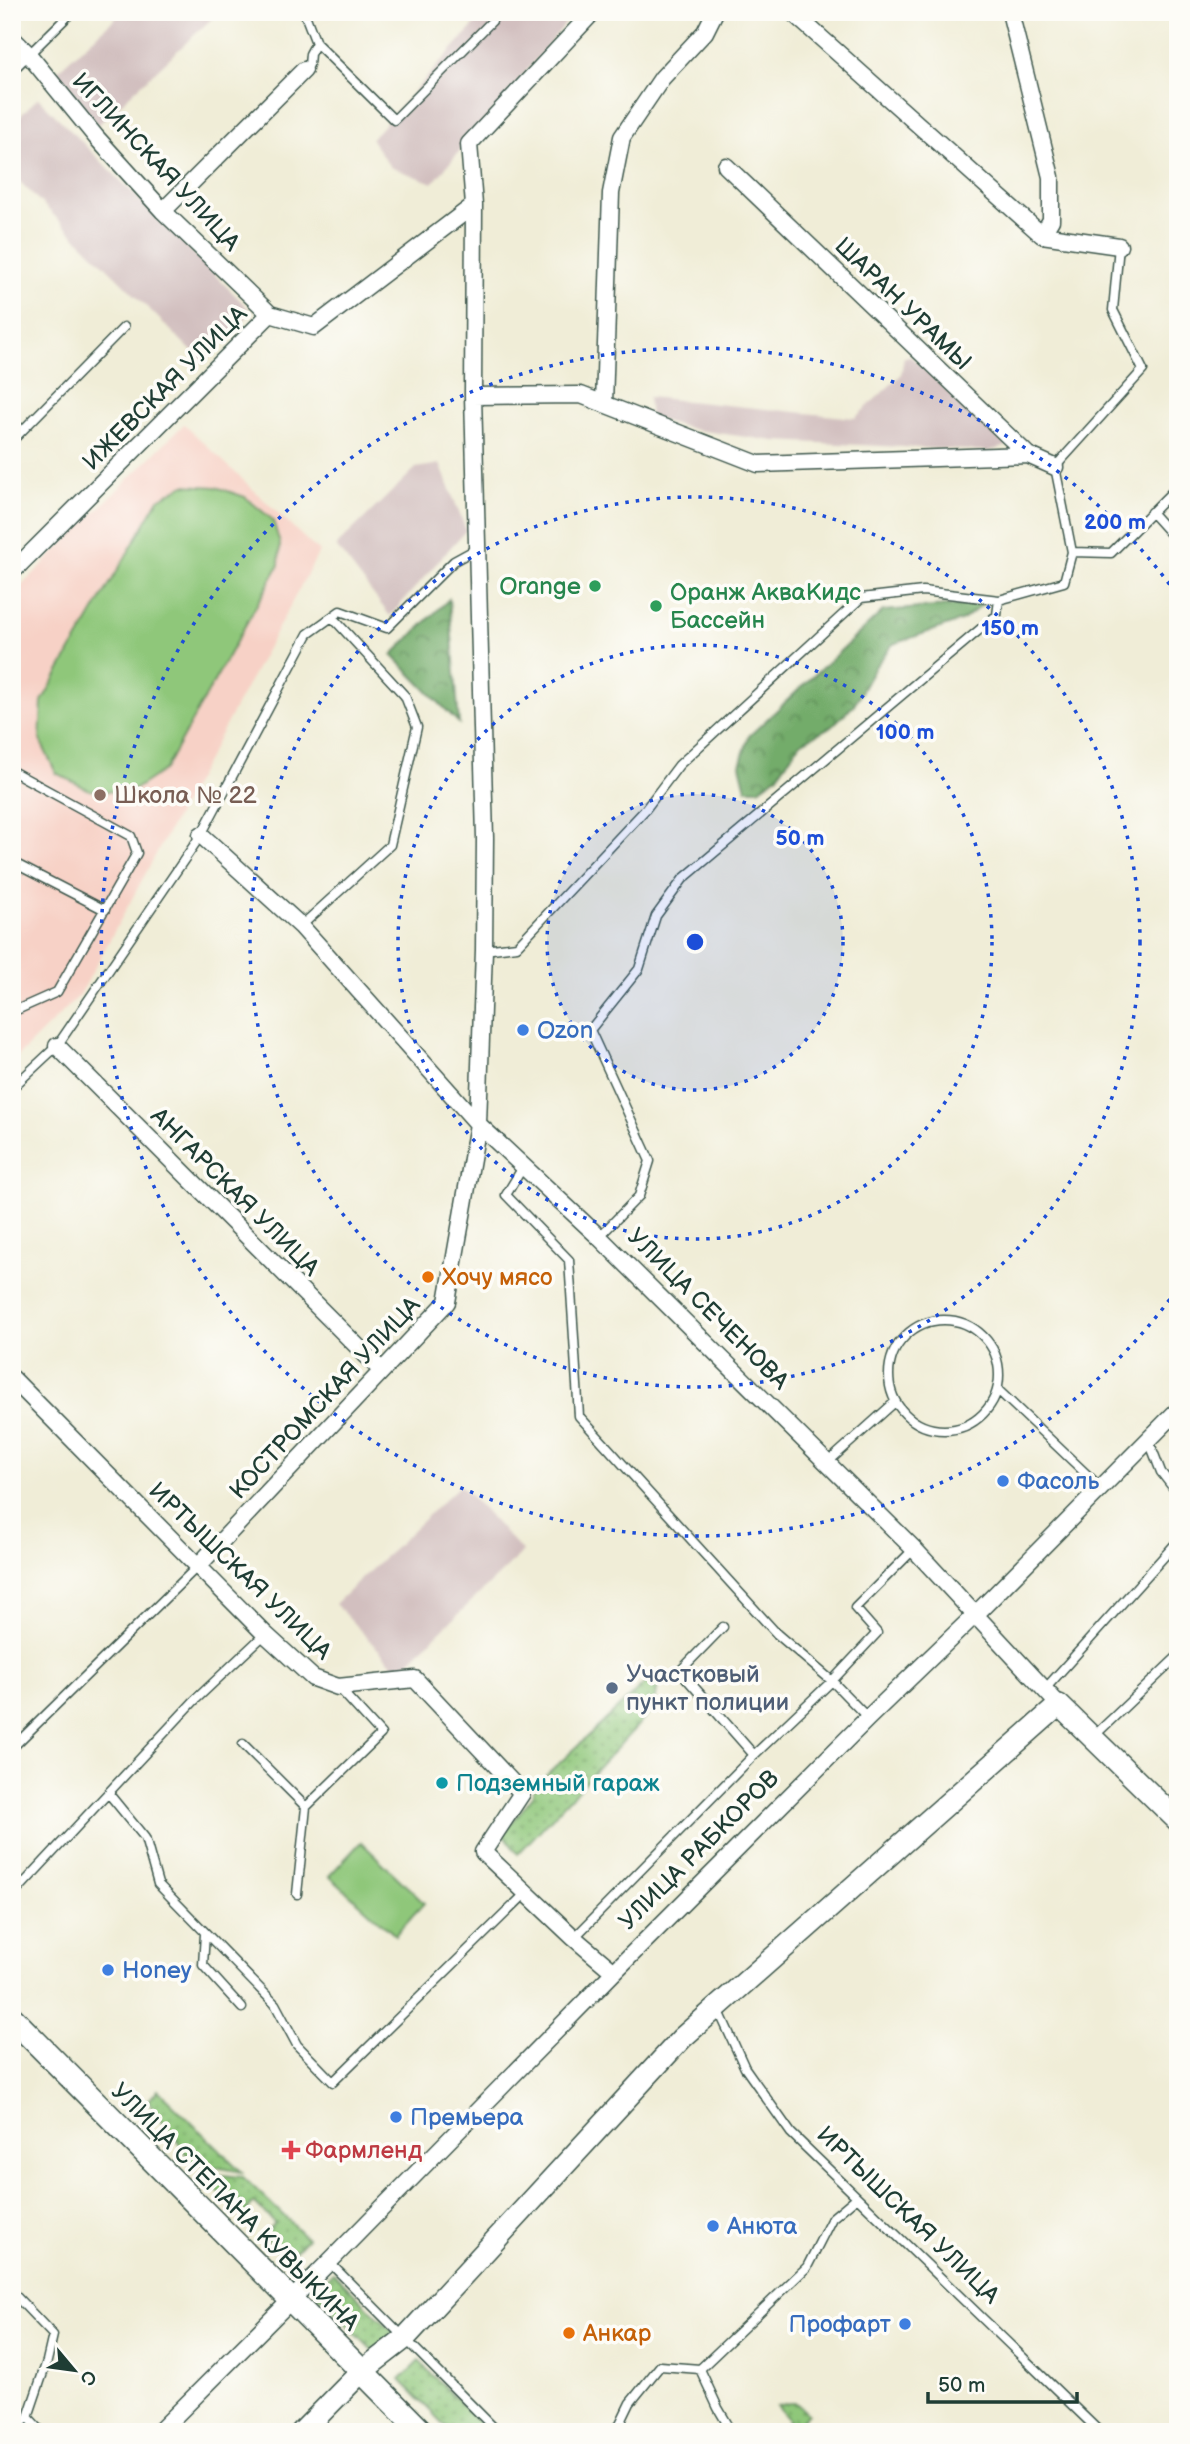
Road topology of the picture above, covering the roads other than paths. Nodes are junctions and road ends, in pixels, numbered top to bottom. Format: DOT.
graph roads {
  1 [pos="72,12"];
  2 [pos="304,12"];
  3 [pos="494,12"];
  4 [pos="715,12"];
  5 [pos="792,12"];
  6 [pos="1010,12"];
  7 [pos="584,15"];
  8 [pos="12,38"];
  9 [pos="316,43"];
  10 [pos="29,55"];
  11 [pos="304,70"];
  12 [pos="12,71"];
  13 [pos="726,166"];
  14 [pos="474,205"];
  15 [pos="163,211"];
  16 [pos="1042,235"];
  17 [pos="1119,246"];
  18 [pos="270,314"];
  19 [pos="124,327"];
  20 [pos="473,396"];
  21 [pos="604,404"];
  22 [pos="12,441"];
  23 [pos="1027,455"];
  24 [pos="1055,467"];
  25 [pos="1178,486"];
  26 [pos="1151,512"];
  27 [pos="1178,542"];
  28 [pos="477,548"];
  29 [pos="1072,552"];
  30 [pos="12,572"];
  31 [pos="999,600"];
  32 [pos="332,617"];
  33 [pos="12,771"];
  34 [pos="201,835"];
  35 [pos="12,862"];
  36 [pos="105,910"];
  37 [pos="302,926"];
  38 [pos="484,950"];
  39 [pos="12,1012"];
  40 [pos="57,1046"];
  41 [pos="12,1088"];
  42 [pos="478,1124"];
  43 [pos="523,1167"];
  44 [pos="599,1237"];
  45 [pos="382,1371"];
  46 [pos="12,1378"];
  47 [pos="998,1390"];
  48 [pos="895,1402"];
  49 [pos="1178,1410"];
  50 [pos="1149,1441"];
  51 [pos="827,1463"];
  52 [pos="1100,1487"];
  53 [pos="1178,1494"];
  54 [pos="1178,1541"];
  55 [pos="914,1549"];
  56 [pos="198,1566"];
  57 [pos="976,1614"];
  58 [pos="723,1627"];
  59 [pos="265,1634"];
  60 [pos="1178,1657"];
  61 [pos="832,1681"];
  62 [pos="338,1687"];
  63 [pos="1052,1697"];
  64 [pos="868,1718"];
  65 [pos="1092,1738"];
  66 [pos="243,1744"];
  67 [pos="12,1748"];
  68 [pos="754,1755"];
  69 [pos="109,1794"];
  70 [pos="306,1807"];
  71 [pos="1178,1821"];
  72 [pos="526,1893"];
  73 [pos="297,1894"];
  74 [pos="12,1896"];
  75 [pos="205,1934"];
  76 [pos="574,1938"];
  77 [pos="614,1972"];
  78 [pos="717,2006"];
  79 [pos="242,2008"];
  80 [pos="12,2018"];
  81 [pos="857,2197"];
  82 [pos="329,2262"];
  83 [pos="12,2292"];
  84 [pos="290,2300"];
  85 [pos="405,2337"];
  86 [pos="700,2369"];
  87 [pos="361,2372"];
  88 [pos="28,2417"];
  89 [pos="418,2431"];
  90 [pos="12,2432"];
  91 [pos="42,2432"];
  92 [pos="159,2432"];
  93 [pos="302,2432"];
  94 [pos="498,2432"];
  95 [pos="616,2432"];
  96 [pos="732,2432"];
  97 [pos="1100,2432"];
  1 -- 10 [label="lane"];
  2 -- 9 [label="lane"];
  3 -- 9 [label="lane"];
  4 -- 21 [label="street"];
  5 -- 16 [label="street"];
  6 -- 16 [label="street"];
  7 -- 14 [label="street"];
  8 -- 10 [label="street, ИГЛИНСКАЯ УЛИЦА"];
  9 -- 11 [label="lane"];
  10 -- 12 [label="lane"];
  10 -- 15 [label="street, ИГЛИНСКАЯ УЛИЦА"];
  11 -- 15 [label="street"];
  13 -- 23 [label="street, ШАРАН УРАМЫ"];
  14 -- 18 [label="street, ИЖЕВСКАЯ УЛИЦА"];
  14 -- 20 [label="street, КОСТРОМСКАЯ УЛИЦА"];
  15 -- 18 [label="street, ИГЛИНСКАЯ УЛИЦА"];
  16 -- 17 [label="street"];
  17 -- 24 [label="lane"];
  18 -- 30 [label="street, ИЖЕВСКАЯ УЛИЦА"];
  19 -- 22 [label="lane"];
  20 -- 21 [label="street"];
  20 -- 28 [label="street, КОСТРОМСКАЯ УЛИЦА"];
  21 -- 23 [label="street"];
  23 -- 24 [label="street, ШАРАН УРАМЫ"];
  24 -- 29 [label="lane"];
  25 -- 26 [label="lane"];
  26 -- 27 [label="lane"];
  26 -- 29 [label="lane"];
  28 -- 32 [label="lane"];
  28 -- 38 [label="street, КОСТРОМСКАЯ УЛИЦА"];
  29 -- 31 [label="lane"];
  31 -- 38 [label="lane"];
  31 -- 44 [label="lane"];
  32 -- 34 [label="lane"];
  32 -- 37 [label="lane"];
  33 -- 36 [label="lane"];
  34 -- 37 [label="street, УЛИЦА СЕЧЕНОВА"];
  34 -- 40 [label="lane"];
  35 -- 36 [label="lane"];
  36 -- 39 [label="lane"];
  37 -- 42 [label="street, УЛИЦА СЕЧЕНОВА"];
  38 -- 42 [label="street, КОСТРОМСКАЯ УЛИЦА"];
  40 -- 41 [label="lane"];
  40 -- 45 [label="street, АНГАРСКАЯ УЛИЦА"];
  42 -- 43 [label="street, УЛИЦА СЕЧЕНОВА"];
  42 -- 45 [label="street, КОСТРОМСКАЯ УЛИЦА"];
  43 -- 44 [label="street, УЛИЦА СЕЧЕНОВА"];
  43 -- 61 [label="lane"];
  44 -- 51 [label="street, УЛИЦА СЕЧЕНОВА"];
  45 -- 56 [label="street, КОСТРОМСКАЯ УЛИЦА"];
  46 -- 56 [label="street, ИРТЫШСКАЯ УЛИЦА"];
  47 -- 48 [label="lane"];
  47 -- 48 [label="lane"];
  47 -- 52 [label="lane"];
  48 -- 51 [label="lane"];
  49 -- 50 [label="street, УЛИЦА РАБКОРОВ"];
  50 -- 52 [label="street, УЛИЦА РАБКОРОВ"];
  50 -- 53 [label="lane"];
  51 -- 55 [label="street, УЛИЦА СЕЧЕНОВА"];
  52 -- 57 [label="street, УЛИЦА РАБКОРОВ"];
  54 -- 63 [label="lane"];
  55 -- 57 [label="street, УЛИЦА СЕЧЕНОВА"];
  55 -- 61 [label="lane"];
  56 -- 59 [label="street, ИРТЫШСКАЯ УЛИЦА"];
  56 -- 67 [label="lane"];
  57 -- 63 [label="street, УЛИЦА СЕЧЕНОВА"];
  57 -- 64 [label="street, УЛИЦА РАБКОРОВ"];
  58 -- 68 [label="lane"];
  59 -- 62 [label="street, ИРТЫШСКАЯ УЛИЦА"];
  59 -- 69 [label="lane"];
  60 -- 65 [label="lane"];
  61 -- 64 [label="lane"];
  61 -- 68 [label="lane"];
  62 -- 70 [label="lane"];
  62 -- 72 [label="street, ИРТЫШСКАЯ УЛИЦА"];
  63 -- 65 [label="street, УЛИЦА СЕЧЕНОВА"];
  63 -- 78 [label="street"];
  64 -- 77 [label="street, УЛИЦА РАБКОРОВ"];
  65 -- 71 [label="street, УЛИЦА СЕЧЕНОВА"];
  66 -- 70 [label="lane"];
  68 -- 76 [label="lane"];
  69 -- 74 [label="lane"];
  69 -- 75 [label="lane"];
  70 -- 73 [label="lane"];
  72 -- 75 [label="lane"];
  72 -- 76 [label="street, ИРТЫШСКАЯ УЛИЦА"];
  75 -- 79 [label="lane"];
  76 -- 77 [label="street, ИРТЫШСКАЯ УЛИЦА"];
  77 -- 82 [label="street, УЛИЦА РАБКОРОВ"];
  78 -- 81 [label="lane, ИРТЫШСКАЯ УЛИЦА"];
  78 -- 85 [label="street"];
  80 -- 84 [label="main road, УЛИЦА СТЕПАНА КУВЫКИНА"];
  81 -- 86 [label="lane"];
  81 -- 97 [label="lane, ИРТЫШСКАЯ УЛИЦА"];
  82 -- 84 [label="street, УЛИЦА РАБКОРОВ"];
  82 -- 85 [label="lane"];
  83 -- 88 [label="lane"];
  84 -- 87 [label="main road, УЛИЦА СТЕПАНА КУВЫКИНА"];
  84 -- 92 [label="street, УЛИЦА РАБКОРОВ"];
  85 -- 87 [label="street"];
  85 -- 94 [label="lane"];
  86 -- 95 [label="lane"];
  86 -- 96 [label="lane"];
  87 -- 89 [label="main road, УЛИЦА СТЕПАНА КУВЫКИНА"];
  87 -- 93 [label="street"];
  88 -- 90 [label="lane"];
  88 -- 91 [label="lane"];
}
